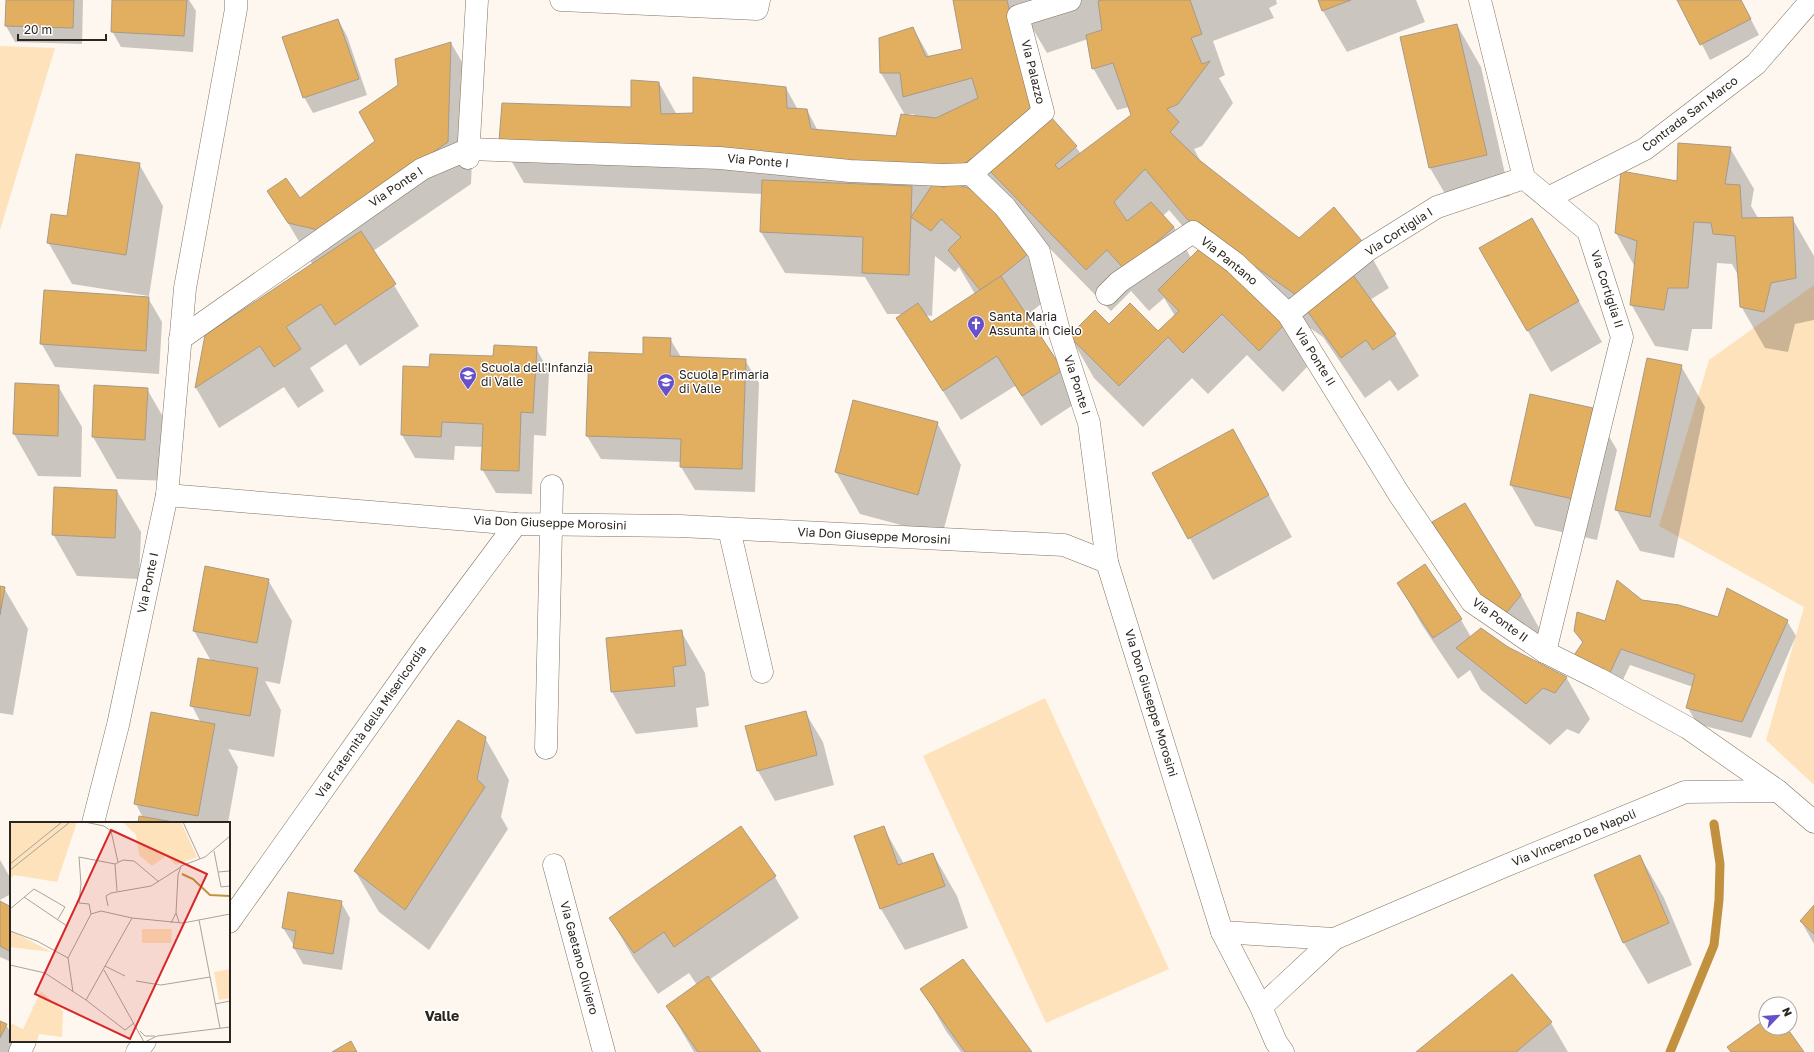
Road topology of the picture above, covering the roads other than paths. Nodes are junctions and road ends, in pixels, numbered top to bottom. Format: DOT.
graph roads {
  1 [pos="236,0"];
  2 [pos="477,0"];
  3 [pos="561,0"];
  4 [pos="759,0"];
  5 [pos="1070,0"];
  6 [pos="1480,0"];
  7 [pos="1808,0"];
  8 [pos="469,153"];
  9 [pos="971,174"];
  10 [pos="1524,178"];
  11 [pos="1548,198"];
  12 [pos="1107,294"];
  13 [pos="1288,314"];
  14 [pos="180,339"];
  15 [pos="552,486"];
  16 [pos="166,495"];
  17 [pos="552,523"];
  18 [pos="516,524"];
  19 [pos="729,529"];
  20 [pos="1107,562"];
  21 [pos="1545,652"];
  22 [pos="762,672"];
  23 [pos="546,748"];
  24 [pos="1778,791"];
  25 [pos="93,822"];
  26 [pos="1814,822"];
  27 [pos="554,865"];
  28 [pos="230,921"];
  29 [pos="1222,932"];
  30 [pos="1334,939"];
  31 [pos="1261,1007"];
  32 [pos="25,1042"];
  33 [pos="144,1042"];
  34 [pos="1274,1049"];
  35 [pos="20,1052"];
  36 [pos="137,1052"];
  37 [pos="604,1052"];
  1 -- 14 [label="street, Via Ponte I"];
  2 -- 8 [label="street"];
  3 -- 4 [label="street"];
  5 -- 9 [label="street, Via Palazzo"];
  6 -- 10 [label="street"];
  7 -- 11 [label="street, Contrada San Marco"];
  8 -- 9 [label="street, Via Ponte I"];
  8 -- 14 [label="street, Via Ponte I"];
  9 -- 20 [label="street, Via Ponte I"];
  10 -- 11 [label="street, Via Cortiglia II"];
  10 -- 13 [label="street, Via Cortiglia I"];
  11 -- 21 [label="street, Via Cortiglia II"];
  12 -- 13 [label="street, Via Pantano"];
  13 -- 21 [label="street, Via Ponte II"];
  14 -- 16 [label="street, Via Ponte I"];
  15 -- 17 [label="street"];
  16 -- 18 [label="street, Via Don Giuseppe Morosini"];
  16 -- 25 [label="street, Via Ponte I"];
  17 -- 18 [label="street, Via Don Giuseppe Morosini"];
  17 -- 19 [label="street, Via Don Giuseppe Morosini"];
  17 -- 23 [label="street"];
  18 -- 28 [label="street, Via Fraternità della Misericordia"];
  19 -- 20 [label="street, Via Don Giuseppe Morosini"];
  19 -- 22 [label="street"];
  20 -- 29 [label="street, Via Don Giuseppe Morosini"];
  21 -- 24 [label="street, Via Ponte II"];
  24 -- 26 [label="street"];
  24 -- 30 [label="street, Via Vincenzo De Napoli"];
  27 -- 37 [label="street, Via Gaetano Oliviero"];
  29 -- 30 [label="street, Via Vincenzo De Napoli"];
  29 -- 31 [label="street, Via Don Giuseppe Morosini"];
  30 -- 31 [label="street, Via Vincenzo De Napoli"];
  31 -- 34 [label="street, Via Don Giuseppe Morosini"];
  32 -- 35 [label="street"];
  33 -- 36 [label="street"];
}
